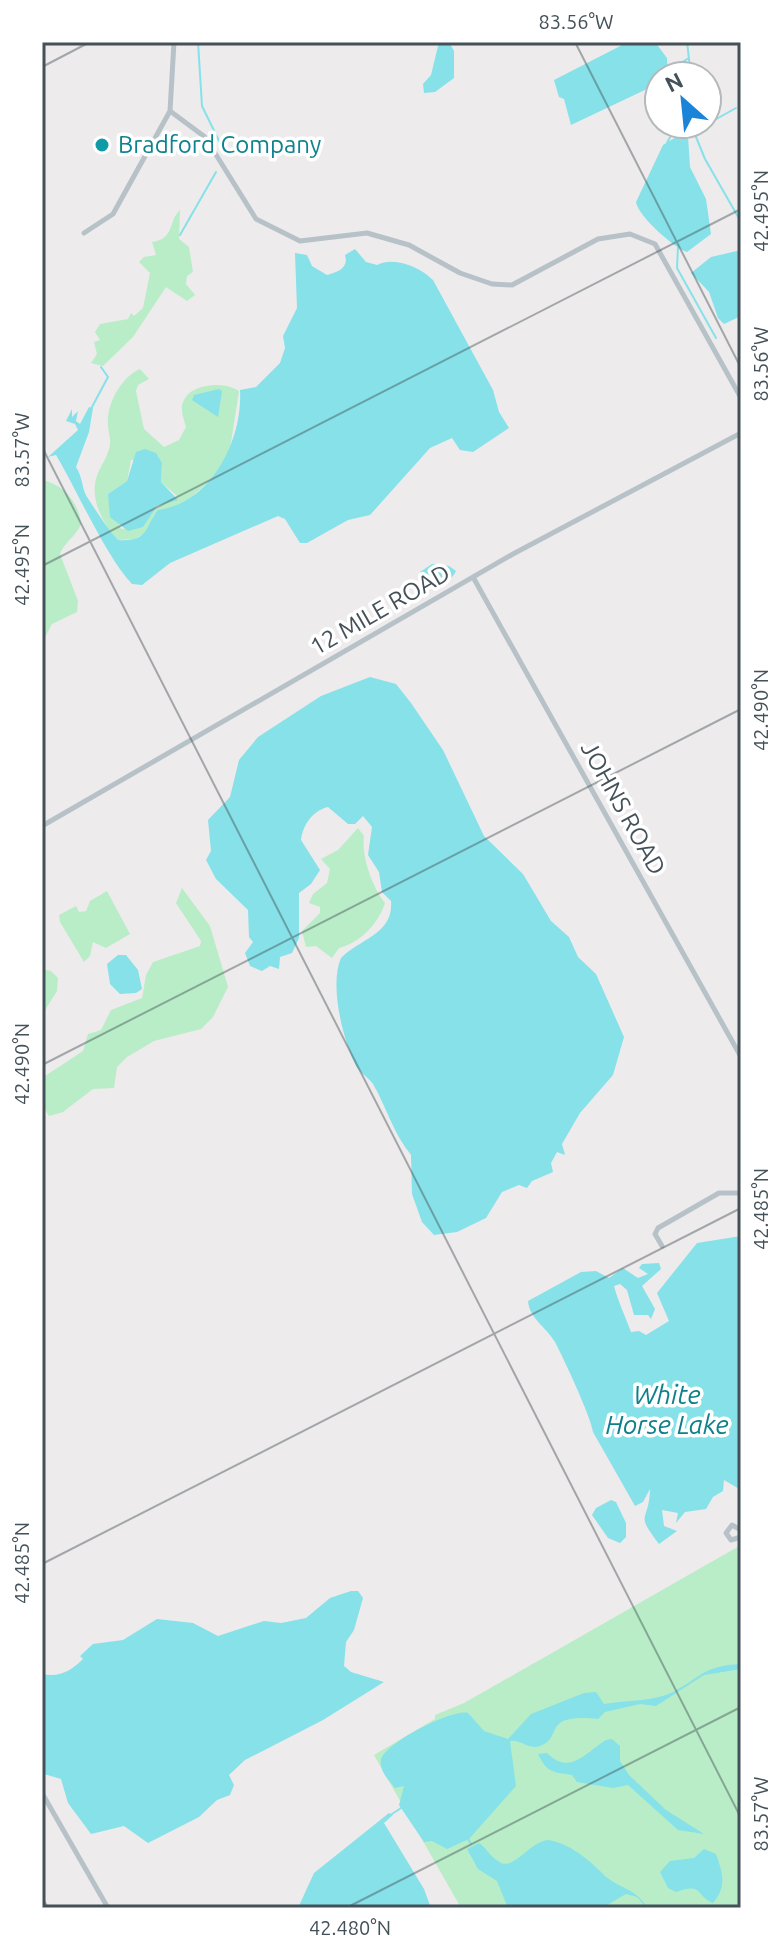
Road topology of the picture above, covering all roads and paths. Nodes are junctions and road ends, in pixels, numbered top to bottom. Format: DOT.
graph roads {
  1 [pos="174,42"];
  2 [pos="170,111"];
  3 [pos="84,233"];
  4 [pos="741,398"];
  5 [pos="741,433"];
  6 [pos="473,577"];
  7 [pos="42,826"];
  8 [pos="741,1057"];
  9 [pos="741,1193"];
  10 [pos="662,1246"];
  11 [pos="741,1530"];
  12 [pos="741,1537"];
  13 [pos="42,1793"];
  14 [pos="108,1908"];
  1 -- 2 [label="street"];
  2 -- 3 [label="street"];
  2 -- 4 [label="street"];
  5 -- 6 [label="street, 12 MILE ROAD"];
  6 -- 7 [label="street, 12 MILE ROAD"];
  6 -- 8 [label="street, JOHNS ROAD"];
  9 -- 10 [label="street"];
  11 -- 12 [label="street"];
  13 -- 14 [label="street"];
}
